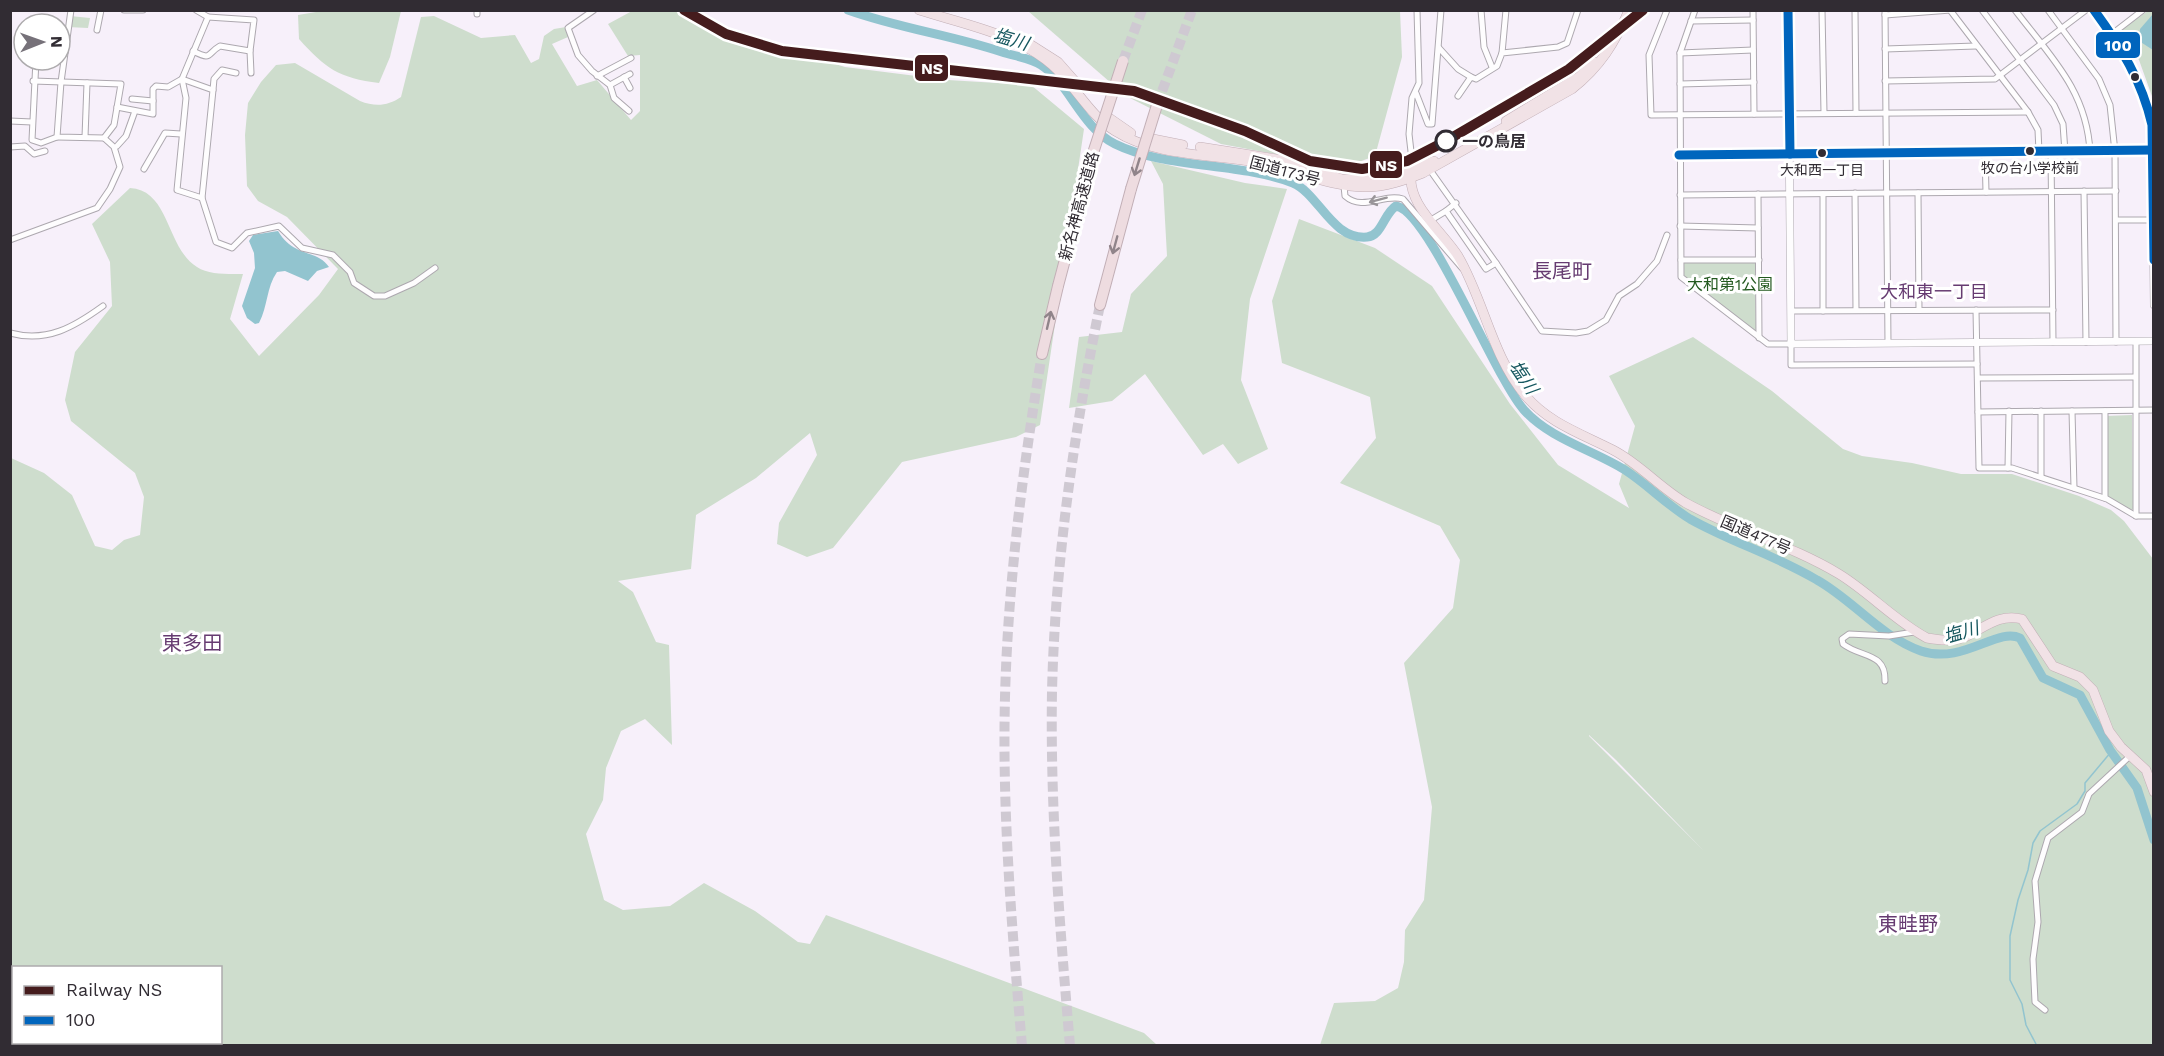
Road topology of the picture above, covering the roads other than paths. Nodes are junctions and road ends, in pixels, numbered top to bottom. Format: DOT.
graph roads {
  1 [pos="101,10"];
  2 [pos="124,10"];
  3 [pos="143,10"];
  4 [pos="196,10"];
  5 [pos="594,10"];
  6 [pos="919,10"];
  7 [pos="935,10"];
  8 [pos="1417,10"];
  9 [pos="1440,10"];
  10 [pos="1481,10"];
  11 [pos="1506,10"];
  12 [pos="1578,10"];
  13 [pos="1623,10"];
  14 [pos="1629,10"];
  15 [pos="1667,10"];
  16 [pos="1695,10"];
  17 [pos="1753,10"];
  18 [pos="1788,10"];
  19 [pos="1822,10"];
  20 [pos="1855,10"];
  21 [pos="1982,10"];
  22 [pos="2015,10"];
  23 [pos="2048,10"];
  24 [pos="2086,10"];
  25 [pos="2094,10"];
  26 [pos="2143,10"];
  27 [pos="1950,11"];
  28 [pos="1885,13"];
  29 [pos="208,17"];
  30 [pos="1753,20"];
  31 [pos="1691,21"];
  32 [pos="2061,29"];
  33 [pos="97,30"];
  34 [pos="2112,34"];
  35 [pos="2041,44"];
  36 [pos="1976,46"];
  37 [pos="1439,48"];
  38 [pos="1885,49"];
  39 [pos="1753,50"];
  40 [pos="193,51"];
  41 [pos="250,51"];
  42 [pos="1502,53"];
  43 [pos="1680,53"];
  44 [pos="631,58"];
  45 [pos="2020,60"];
  46 [pos="1123,61"];
  47 [pos="1492,67"];
  48 [pos="34,72"];
  49 [pos="62,72"];
  50 [pos="236,73"];
  51 [pos="251,73"];
  52 [pos="597,76"];
  53 [pos="1471,77"];
  54 [pos="1999,77"];
  55 [pos="182,79"];
  56 [pos="33,81"];
  57 [pos="1885,81"];
  58 [pos="61,82"];
  59 [pos="1754,82"];
  60 [pos="87,83"];
  61 [pos="1680,84"];
  62 [pos="610,85"];
  63 [pos="630,88"];
  64 [pos="213,90"];
  65 [pos="1416,93"];
  66 [pos="1458,96"];
  67 [pos="132,99"];
  68 [pos="153,101"];
  69 [pos="1157,105"];
  70 [pos="117,107"];
  71 [pos="135,111"];
  72 [pos="629,111"];
  73 [pos="2028,112"];
  74 [pos="1856,113"];
  75 [pos="1886,113"];
  76 [pos="1754,114"];
  77 [pos="1790,114"];
  78 [pos="1824,114"];
  79 [pos="1679,115"];
  80 [pos="10,121"];
  81 [pos="32,122"];
  82 [pos="181,134"];
  83 [pos="57,137"];
  84 [pos="85,137"];
  85 [pos="104,138"];
  86 [pos="117,146"];
  87 [pos="10,147"];
  88 [pos="2153,150"];
  89 [pos="45,151"];
  90 [pos="2039,152"];
  91 [pos="2051,152"];
  92 [pos="2065,152"];
  93 [pos="2090,152"];
  94 [pos="2115,152"];
  95 [pos="1985,153"];
  96 [pos="1790,154"];
  97 [pos="1886,154"];
  98 [pos="1679,155"];
  99 [pos="144,169"];
  100 [pos="1430,170"];
  101 [pos="1411,174"];
  102 [pos="1344,186"];
  103 [pos="2084,191"];
  104 [pos="2116,191"];
  105 [pos="1986,192"];
  106 [pos="2052,192"];
  107 [pos="1886,193"];
  108 [pos="1918,193"];
  109 [pos="1758,194"];
  110 [pos="1790,194"];
  111 [pos="1823,194"];
  112 [pos="1855,194"];
  113 [pos="1680,195"];
  114 [pos="202,198"];
  115 [pos="1456,203"];
  116 [pos="1446,211"];
  117 [pos="1431,220"];
  118 [pos="2116,220"];
  119 [pos="2152,220"];
  120 [pos="1680,226"];
  121 [pos="1758,228"];
  122 [pos="1667,235"];
  123 [pos="10,240"];
  124 [pos="1681,260"];
  125 [pos="1759,260"];
  126 [pos="1496,263"];
  127 [pos="435,268"];
  128 [pos="1465,271"];
  129 [pos="2153,278"];
  130 [pos="1100,305"];
  131 [pos="2154,305"];
  132 [pos="103,306"];
  133 [pos="1823,310"];
  134 [pos="1856,310"];
  135 [pos="1887,310"];
  136 [pos="1919,310"];
  137 [pos="1976,310"];
  138 [pos="2053,310"];
  139 [pos="1791,311"];
  140 [pos="10,333"];
  141 [pos="1759,338"];
  142 [pos="2154,341"];
  143 [pos="2053,342"];
  144 [pos="2086,342"];
  145 [pos="2116,342"];
  146 [pos="2136,342"];
  147 [pos="1888,343"];
  148 [pos="1791,344"];
  149 [pos="1977,344"];
  150 [pos="1042,354"];
  151 [pos="1977,364"];
  152 [pos="2136,377"];
  153 [pos="1978,378"];
  154 [pos="2136,410"];
  155 [pos="2154,410"];
  156 [pos="2009,411"];
  157 [pos="2041,411"];
  158 [pos="2072,411"];
  159 [pos="2105,411"];
  160 [pos="1978,412"];
  161 [pos="2008,468"];
  162 [pos="2041,477"];
  163 [pos="2074,488"];
  164 [pos="2104,498"];
  165 [pos="2136,516"];
  166 [pos="2154,516"];
  167 [pos="1916,632"];
  168 [pos="1885,681"];
  169 [pos="2130,756"];
  170 [pos="2154,792"];
  171 [pos="2045,1010"];
  172 [pos="164,1044"];
  173 [pos="192,1045"];
  1 -- 33 [label="street"];
  2 -- 3 [label="street"];
  4 -- 29 [label="street"];
  5 -- 52 [label="street"];
  6 -- 102 [label="highway, 国道173号"];
  7 -- 101 [label="highway, 国道173号"];
  8 -- 65 [label="street"];
  9 -- 37 [label="street"];
  10 -- 47 [label="street"];
  11 -- 42 [label="street"];
  12 -- 42 [label="street"];
  13 -- 101 [label="highway, 国道173号"];
  14 -- 100 [label="highway, 国道173号"];
  15 -- 79 [label="street"];
  16 -- 31 [label="street"];
  17 -- 30 [label="street"];
  18 -- 77 [label="street"];
  19 -- 78 [label="street"];
  20 -- 74 [label="street"];
  21 -- 45 [label="street"];
  22 -- 35 [label="street"];
  23 -- 32 [label="street"];
  24 -- 32 [label="street"];
  25 -- 34 [label="street"];
  26 -- 34 [label="street"];
  27 -- 28 [label="street"];
  27 -- 36 [label="street"];
  28 -- 38 [label="street"];
  29 -- 40 [label="street"];
  29 -- 41 [label="street"];
  30 -- 31 [label="street"];
  30 -- 39 [label="street"];
  31 -- 43 [label="street"];
  32 -- 35 [label="street"];
  32 -- 94 [label="street"];
  34 -- 88 [label="street"];
  35 -- 45 [label="street"];
  35 -- 93 [label="street"];
  36 -- 38 [label="street"];
  36 -- 54 [label="street"];
  37 -- 53 [label="street"];
  37 -- 65 [label="street"];
  38 -- 57 [label="street"];
  39 -- 43 [label="street"];
  39 -- 59 [label="street"];
  40 -- 41 [label="street"];
  40 -- 55 [label="street"];
  41 -- 51 [label="street"];
  42 -- 47 [label="street"];
  43 -- 61 [label="street"];
  44 -- 52 [label="street"];
  45 -- 54 [label="street"];
  45 -- 92 [label="street"];
  150 -- 46 [label="highway, 新名神高速道路, one-way, bridge"];
  47 -- 53 [label="street"];
  48 -- 56 [label="street"];
  49 -- 58 [label="street"];
  50 -- 64 [label="street"];
  52 -- 62 [label="street"];
  53 -- 66 [label="street"];
  54 -- 57 [label="street"];
  54 -- 73 [label="street"];
  55 -- 64 [label="street"];
  55 -- 68 [label="street"];
  55 -- 82 [label="street"];
  56 -- 58 [label="street"];
  56 -- 81 [label="street"];
  57 -- 75 [label="street"];
  58 -- 60 [label="street"];
  58 -- 83 [label="street"];
  59 -- 61 [label="street"];
  59 -- 76 [label="street"];
  60 -- 70 [label="street"];
  60 -- 84 [label="street"];
  61 -- 79 [label="street"];
  62 -- 63 [label="street"];
  62 -- 72 [label="street"];
  64 -- 114 [label="street"];
  65 -- 101 [label="street"];
  67 -- 68 [label="street"];
  68 -- 71 [label="street"];
  69 -- 130 [label="highway, one-way, bridge"];
  70 -- 71 [label="street"];
  70 -- 85 [label="street"];
  71 -- 86 [label="street"];
  73 -- 75 [label="street"];
  73 -- 90 [label="street"];
  74 -- 75 [label="street"];
  74 -- 78 [label="street"];
  75 -- 97 [label="street"];
  76 -- 77 [label="street"];
  76 -- 79 [label="street"];
  77 -- 78 [label="street"];
  77 -- 96 [label="street"];
  79 -- 98 [label="street"];
  80 -- 81 [label="street"];
  81 -- 83 [label="street"];
  82 -- 99 [label="street"];
  82 -- 114 [label="street"];
  83 -- 84 [label="street"];
  84 -- 85 [label="street"];
  85 -- 123 [label="street"];
  87 -- 89 [label="street"];
  88 -- 94 [label="street"];
  88 -- 119 [label="street"];
  90 -- 91 [label="street"];
  90 -- 95 [label="street"];
  91 -- 92 [label="street"];
  91 -- 106 [label="street"];
  92 -- 93 [label="street"];
  93 -- 94 [label="street"];
  94 -- 104 [label="street"];
  95 -- 97 [label="street"];
  95 -- 105 [label="street"];
  96 -- 97 [label="street"];
  96 -- 98 [label="street"];
  96 -- 110 [label="street"];
  97 -- 107 [label="street"];
  98 -- 113 [label="street"];
  100 -- 101 [label="highway, 国道173号"];
  100 -- 115 [label="street"];
  101 -- 102 [label="highway, 国道173号"];
  101 -- 117 [label="highway, 国道477号"];
  128 -- 102 [label="street, one-way"];
  103 -- 104 [label="street"];
  103 -- 106 [label="street"];
  103 -- 144 [label="street"];
  104 -- 118 [label="street"];
  105 -- 106 [label="street"];
  105 -- 108 [label="street"];
  106 -- 138 [label="street"];
  107 -- 108 [label="street"];
  107 -- 112 [label="street"];
  107 -- 135 [label="street"];
  108 -- 136 [label="street"];
  109 -- 110 [label="street"];
  109 -- 113 [label="street"];
  109 -- 121 [label="street"];
  110 -- 111 [label="street"];
  110 -- 139 [label="street"];
  111 -- 112 [label="street"];
  111 -- 133 [label="street"];
  112 -- 134 [label="street"];
  113 -- 120 [label="street"];
  114 -- 127 [label="street"];
  115 -- 116 [label="street"];
  115 -- 126 [label="street"];
  116 -- 117 [label="street"];
  116 -- 126 [label="street"];
  117 -- 128 [label="highway, 国道477号"];
  118 -- 119 [label="street"];
  118 -- 145 [label="street"];
  119 -- 129 [label="street"];
  120 -- 121 [label="street"];
  120 -- 124 [label="street"];
  121 -- 125 [label="street"];
  122 -- 126 [label="street"];
  124 -- 125 [label="street"];
  124 -- 141 [label="street"];
  125 -- 141 [label="street"];
  128 -- 167 [label="highway, 国道477号"];
  129 -- 131 [label="street"];
  132 -- 140 [label="street"];
  133 -- 134 [label="street"];
  133 -- 139 [label="street"];
  134 -- 135 [label="street"];
  135 -- 136 [label="street"];
  135 -- 147 [label="street"];
  136 -- 137 [label="street"];
  137 -- 138 [label="street"];
  137 -- 149 [label="street"];
  138 -- 143 [label="street"];
  139 -- 148 [label="street"];
  141 -- 148 [label="street"];
  142 -- 146 [label="street"];
  143 -- 144 [label="street"];
  143 -- 149 [label="street"];
  144 -- 145 [label="street"];
  145 -- 146 [label="street"];
  146 -- 152 [label="street"];
  147 -- 148 [label="street"];
  147 -- 149 [label="street"];
  148 -- 151 [label="street"];
  149 -- 151 [label="street"];
  151 -- 153 [label="street"];
  152 -- 153 [label="street"];
  152 -- 154 [label="street"];
  153 -- 160 [label="street"];
  154 -- 155 [label="street"];
  154 -- 159 [label="street"];
  154 -- 165 [label="street"];
  156 -- 157 [label="street"];
  156 -- 160 [label="street"];
  156 -- 161 [label="street"];
  157 -- 158 [label="street"];
  157 -- 162 [label="street"];
  158 -- 159 [label="street"];
  158 -- 163 [label="street"];
  159 -- 164 [label="street"];
  160 -- 161 [label="street"];
  161 -- 162 [label="street"];
  162 -- 163 [label="street"];
  163 -- 164 [label="street"];
  164 -- 165 [label="street"];
  165 -- 166 [label="street"];
  167 -- 168 [label="street"];
  167 -- 169 [label="highway, 国道477号"];
  169 -- 170 [label="highway, 国道477号"];
  169 -- 171 [label="street"];
  172 -- 173 [label="street"];
}
